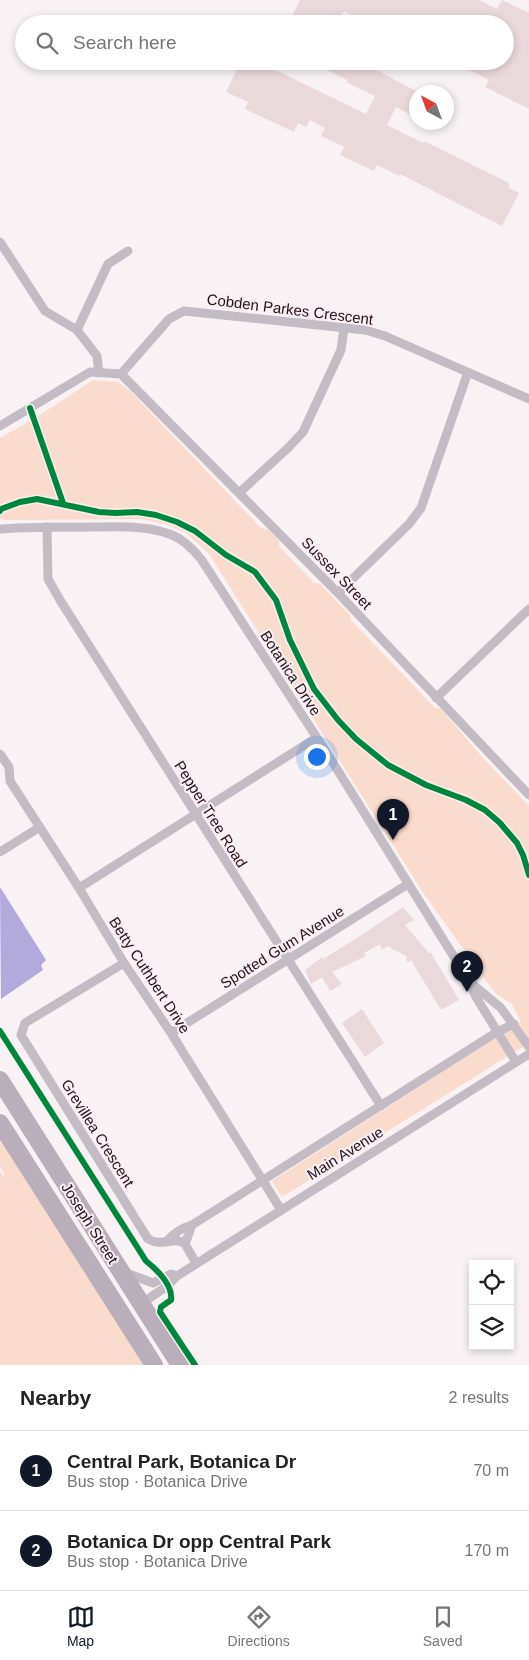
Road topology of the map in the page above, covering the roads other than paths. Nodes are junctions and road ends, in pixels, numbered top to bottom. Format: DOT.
graph roads {
  1 [pos="0,242"];
  2 [pos="128,251"];
  3 [pos="344,328"];
  4 [pos="78,330"];
  5 [pos="468,372"];
  6 [pos="99,373"];
  7 [pos="121,374"];
  8 [pos="529,399"];
  9 [pos="0,426"];
  10 [pos="239,493"];
  11 [pos="47,527"];
  12 [pos="0,529"];
  13 [pos="338,593"];
  14 [pos="529,609"];
  15 [pos="436,698"];
  16 [pos="316,738"];
  17 [pos="0,754"];
  18 [pos="529,795"];
  19 [pos="195,814"];
  20 [pos="40,827"];
  21 [pos="0,852"];
  22 [pos="408,884"];
  23 [pos="79,888"];
  24 [pos="288,959"];
  25 [pos="124,963"];
  26 [pos="469,981"];
  27 [pos="514,1024"];
  28 [pos="497,1032"];
  29 [pos="171,1034"];
  30 [pos="529,1047"];
  31 [pos="529,1054"];
  32 [pos="516,1062"];
  33 [pos="0,1080"];
  34 [pos="381,1106"];
  35 [pos="0,1123"];
  36 [pos="262,1179"];
  37 [pos="281,1210"];
  38 [pos="192,1225"];
  39 [pos="166,1242"];
  40 [pos="185,1244"];
  41 [pos="196,1263"];
  42 [pos="120,1270"];
  43 [pos="176,1276"];
  44 [pos="141,1304"];
  45 [pos="154,1365"];
  46 [pos="180,1365"];
  1 -- 4 [label="street"];
  2 -- 4 [label="street"];
  3 -- 5 [label="street, Cobden Parkes Crescent"];
  3 -- 7 [label="street, Cobden Parkes Crescent"];
  3 -- 10 [label="street"];
  4 -- 6 [label="street"];
  5 -- 8 [label="street, Cobden Parkes Crescent"];
  5 -- 13 [label="street"];
  6 -- 7 [label="street"];
  6 -- 9 [label="street"];
  7 -- 10 [label="street, Sussex Street"];
  10 -- 13 [label="street, Sussex Street"];
  11 -- 12 [label="street, Botanica Drive"];
  11 -- 16 [label="street, Botanica Drive"];
  11 -- 19 [label="street, Pepper Tree Road"];
  13 -- 15 [label="street, Sussex Street"];
  14 -- 15 [label="street"];
  15 -- 18 [label="street, Sussex Street"];
  16 -- 19 [label="street"];
  16 -- 22 [label="street, Botanica Drive"];
  17 -- 20 [label="street, Betty Cuthbert Drive"];
  19 -- 23 [label="street"];
  19 -- 24 [label="street, Pepper Tree Road"];
  20 -- 21 [label="street"];
  20 -- 23 [label="street, Betty Cuthbert Drive"];
  22 -- 24 [label="street, Spotted Gum Avenue"];
  22 -- 26 [label="street, Botanica Drive"];
  23 -- 25 [label="street, Betty Cuthbert Drive"];
  24 -- 29 [label="street, Spotted Gum Avenue"];
  24 -- 34 [label="street, Pepper Tree Road"];
  25 -- 29 [label="street, Betty Cuthbert Drive"];
  25 -- 39 [label="street, Grevillea Crescent"];
  26 -- 27 [label="street, Botanica Drive"];
  26 -- 28 [label="street, Botanica Drive"];
  27 -- 28 [label="street"];
  27 -- 30 [label="street, Botanica Drive"];
  28 -- 32 [label="street, Botanica Drive"];
  28 -- 34 [label="street"];
  29 -- 36 [label="street, Betty Cuthbert Drive"];
  31 -- 32 [label="street, Main Avenue"];
  32 -- 37 [label="street, Main Avenue"];
  33 -- 42 [label="highway, Joseph Street"];
  34 -- 36 [label="street"];
  35 -- 45 [label="highway, Joseph Street"];
  36 -- 37 [label="street, Betty Cuthbert Drive"];
  36 -- 38 [label="street"];
  37 -- 41 [label="street, Main Avenue"];
  38 -- 39 [label="street"];
  38 -- 40 [label="street"];
  39 -- 40 [label="street"];
  40 -- 41 [label="street"];
  41 -- 43 [label="street, Main Avenue"];
  42 -- 43 [label="street, Main Avenue"];
  42 -- 44 [label="highway, Joseph Street"];
  43 -- 44 [label="street, Main Avenue"];
  44 -- 46 [label="highway, Joseph Street"];
}
